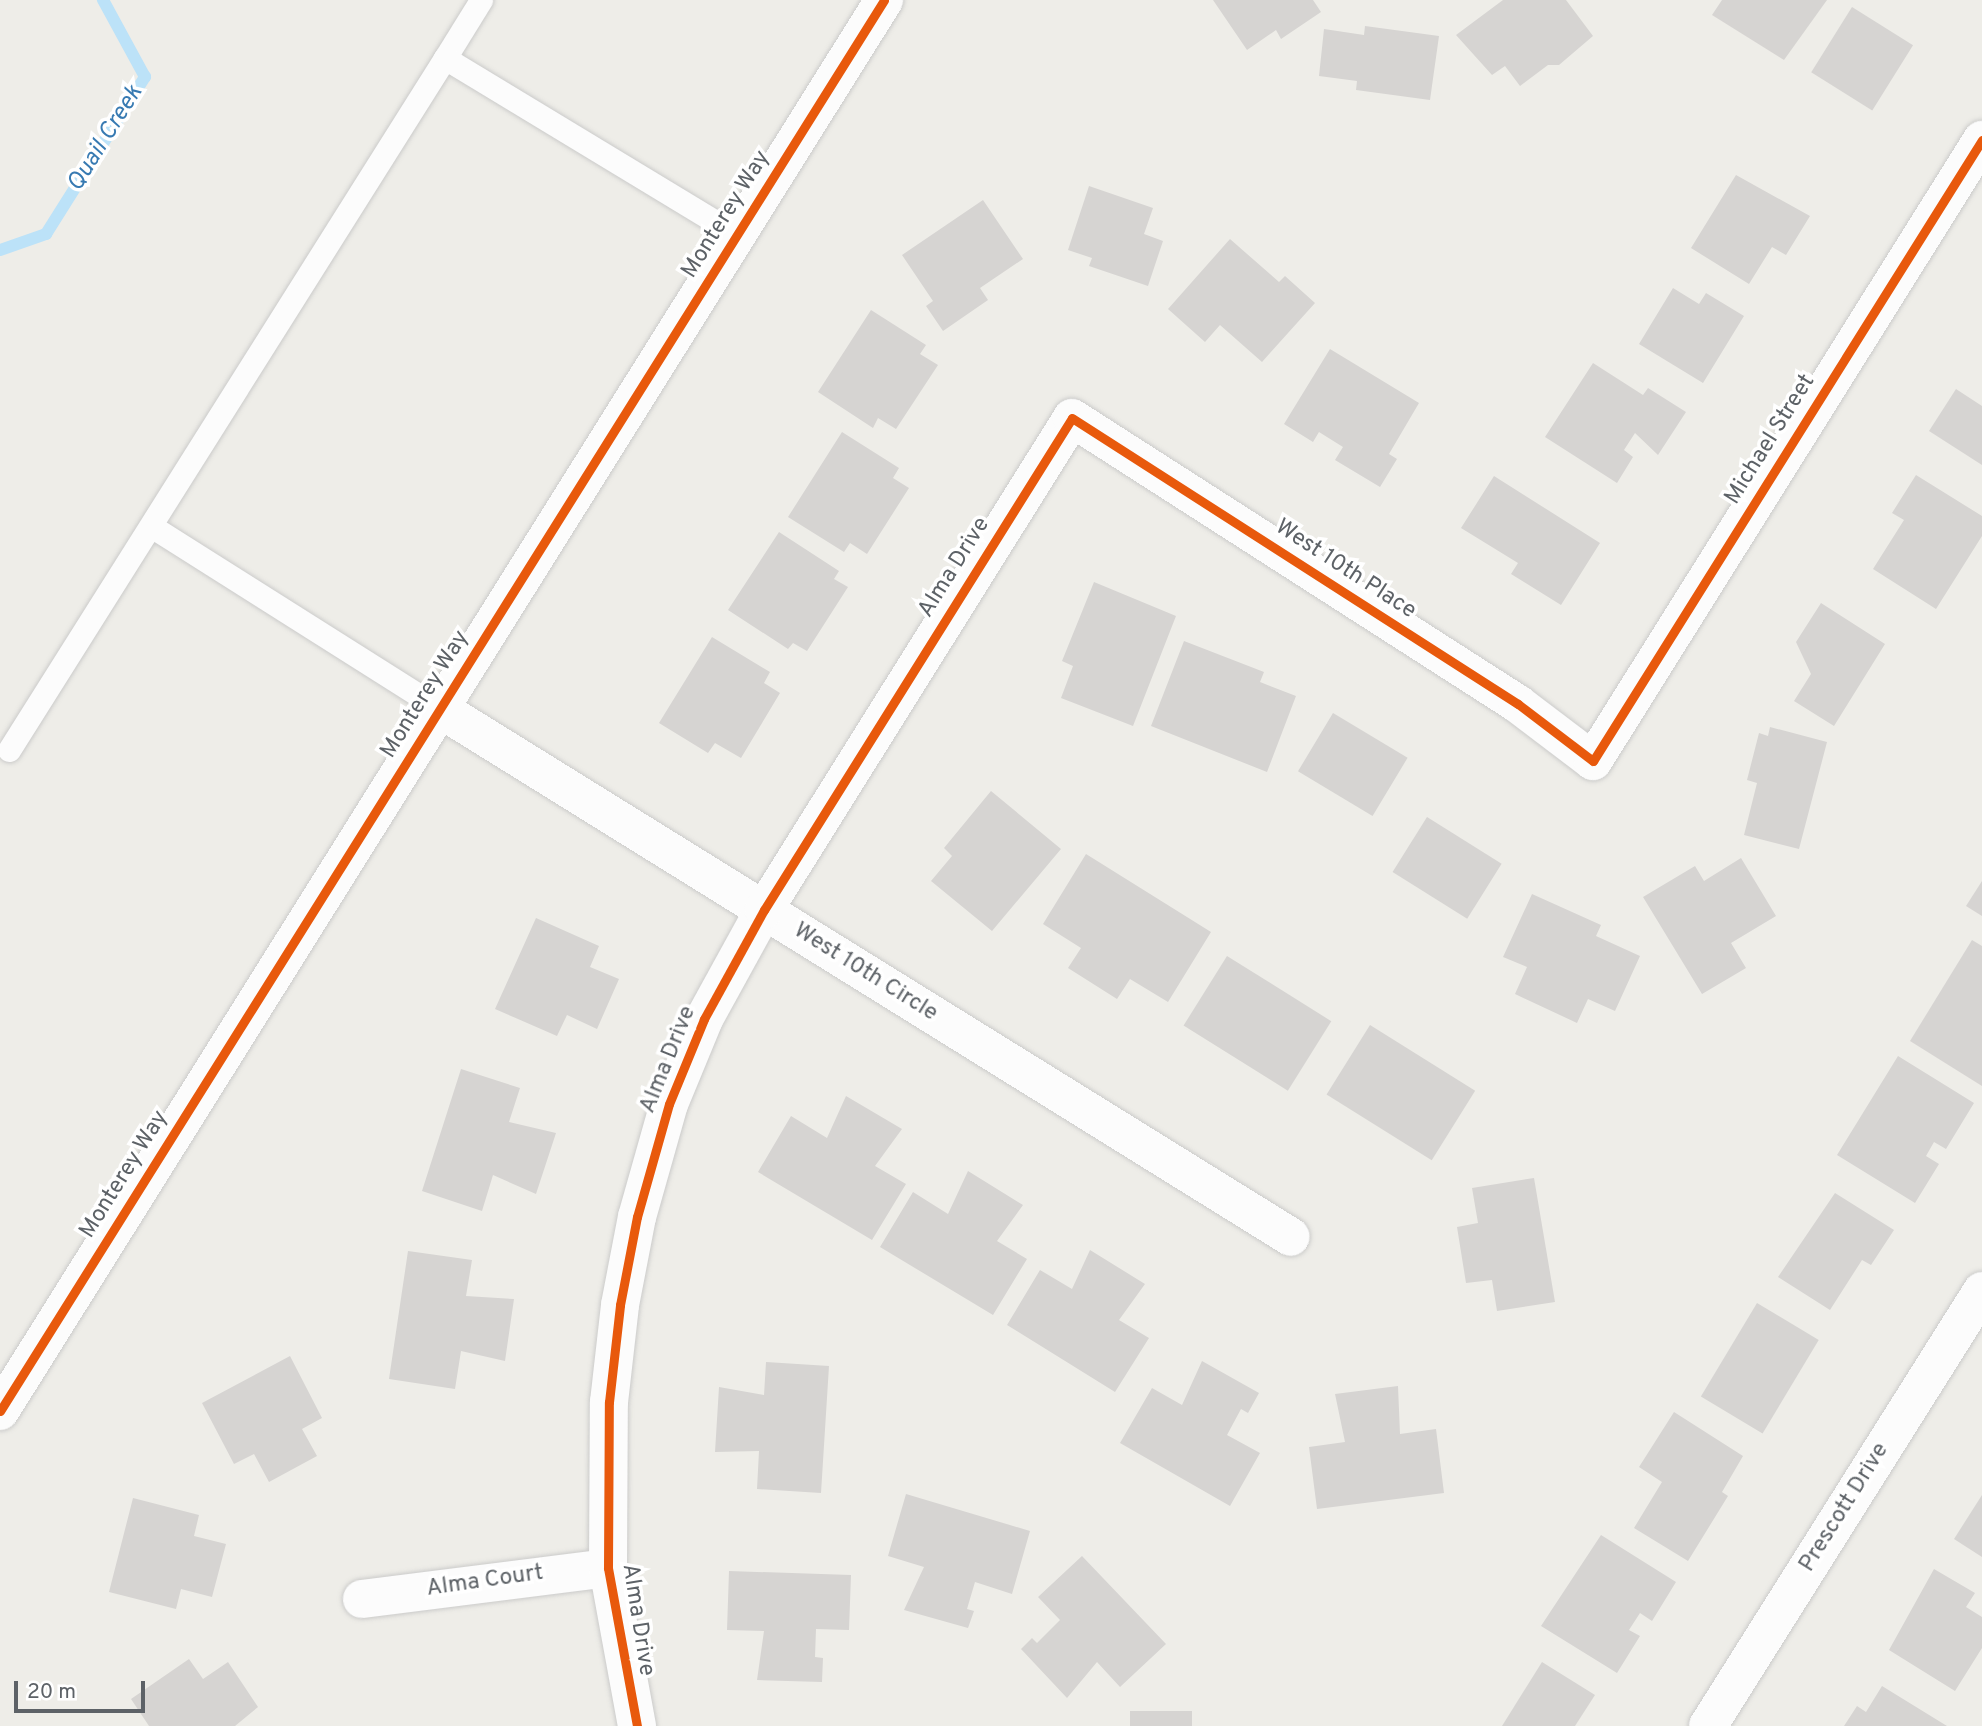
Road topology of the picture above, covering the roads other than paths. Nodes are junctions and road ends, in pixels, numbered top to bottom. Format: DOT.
graph roads {
  1 [pos="481,0"];
  2 [pos="884,0"];
  3 [pos="445,58"];
  4 [pos="1982,140"];
  5 [pos="737,235"];
  6 [pos="1072,418"];
  7 [pos="151,526"];
  8 [pos="440,709"];
  9 [pos="9,750"];
  10 [pos="1593,761"];
  11 [pos="764,910"];
  12 [pos="1291,1237"];
  13 [pos="1979,1302"];
  14 [pos="0,1411"];
  15 [pos="608,1568"];
  16 [pos="362,1599"];
  17 [pos="637,1726"];
  18 [pos="1708,1726"];
  1 -- 3 [label="lane"];
  2 -- 5 [label="street, Monterey Way"];
  3 -- 5 [label="lane"];
  3 -- 7 [label="lane"];
  4 -- 10 [label="street, Michael Street"];
  5 -- 8 [label="street, Monterey Way"];
  6 -- 10 [label="street, West 10th Place"];
  6 -- 11 [label="street, Alma Drive"];
  7 -- 8 [label="lane"];
  7 -- 9 [label="lane"];
  8 -- 11 [label="street, West 10th Circle"];
  8 -- 14 [label="street, Monterey Way"];
  11 -- 12 [label="street, West 10th Circle"];
  11 -- 15 [label="street, Alma Drive"];
  13 -- 18 [label="street, Prescott Drive"];
  15 -- 16 [label="street, Alma Court"];
  15 -- 17 [label="street, Alma Drive"];
}
